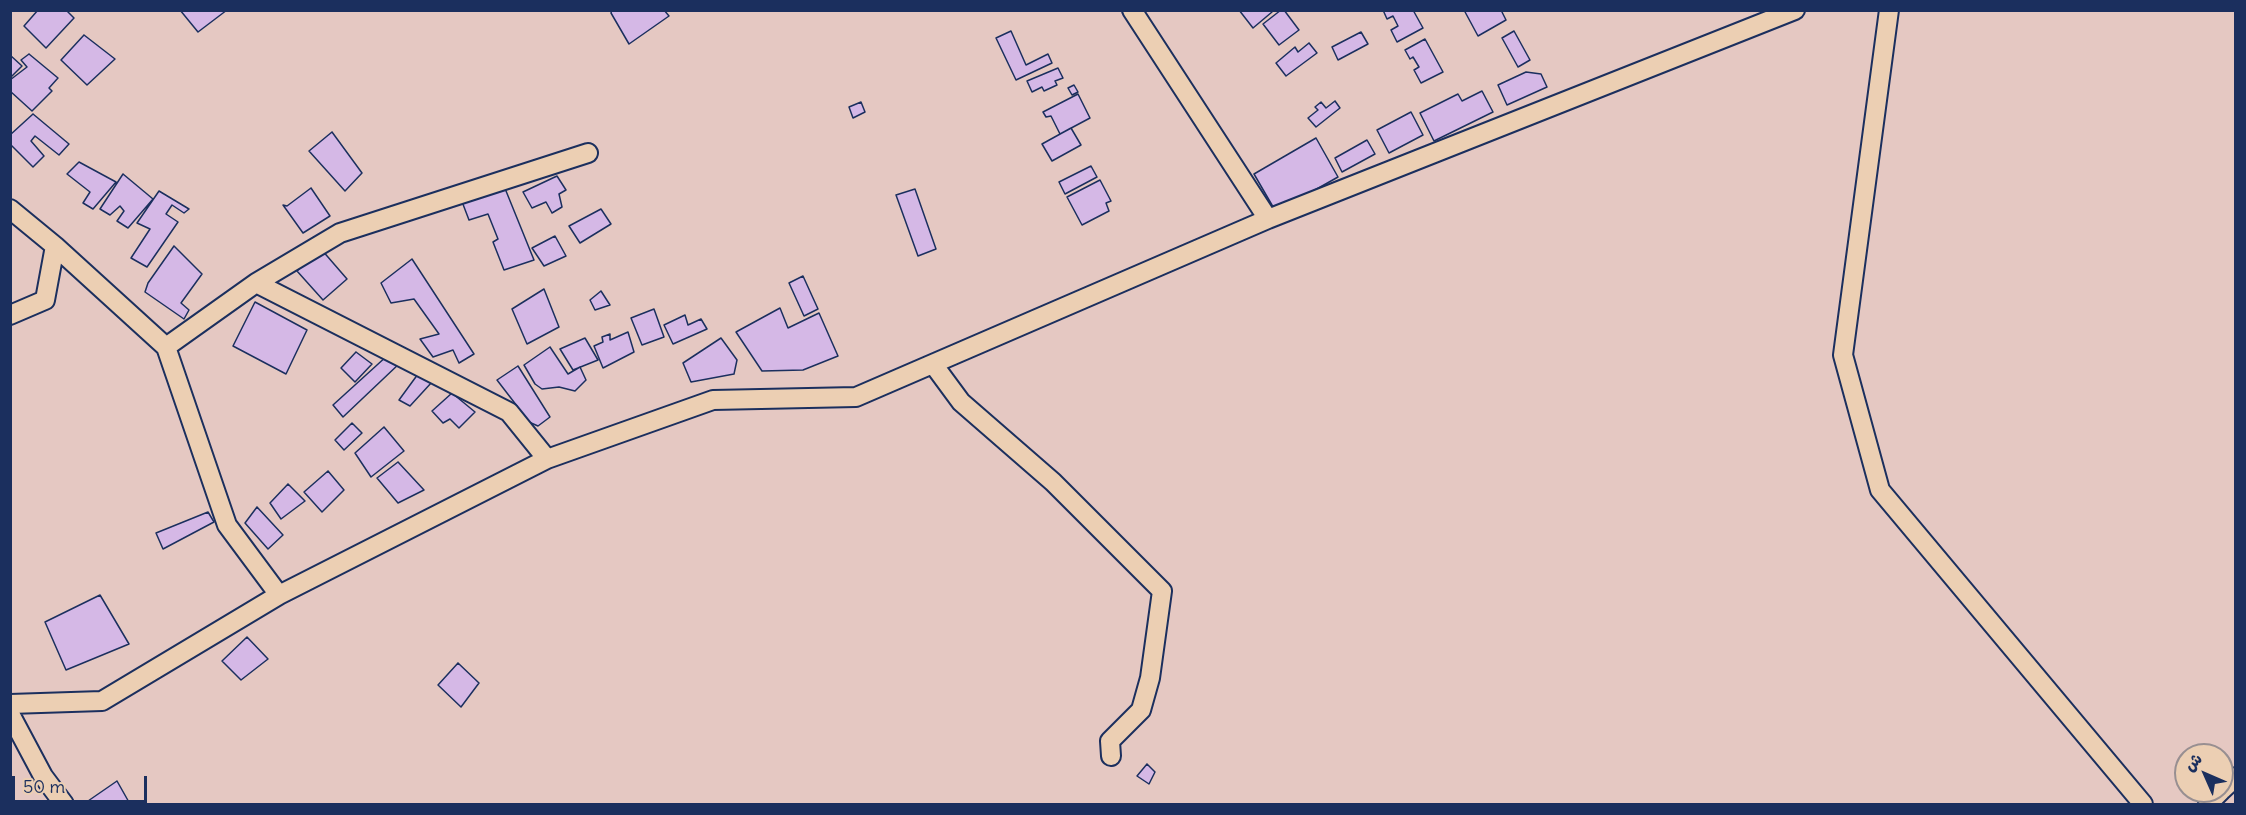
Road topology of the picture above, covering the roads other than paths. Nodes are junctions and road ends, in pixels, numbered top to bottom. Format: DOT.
graph roads {
  1 [pos="1132,10"];
  2 [pos="1795,10"];
  3 [pos="1889,10"];
  4 [pos="588,153"];
  5 [pos="10,209"];
  6 [pos="1268,219"];
  7 [pos="55,246"];
  8 [pos="256,283"];
  9 [pos="10,315"];
  10 [pos="166,347"];
  11 [pos="933,364"];
  12 [pos="547,459"];
  13 [pos="279,595"];
  14 [pos="10,704"];
  15 [pos="10,714"];
  16 [pos="1111,756"];
  17 [pos="64,804"];
  18 [pos="2143,804"];
  1 -- 6 [label="street"];
  2 -- 6 [label="street"];
  3 -- 18 [label="street"];
  4 -- 8 [label="street"];
  5 -- 7 [label="street"];
  6 -- 11 [label="street"];
  7 -- 9 [label="street"];
  7 -- 10 [label="street"];
  8 -- 10 [label="street"];
  8 -- 12 [label="street"];
  10 -- 13 [label="street"];
  11 -- 12 [label="street"];
  11 -- 16 [label="street"];
  12 -- 13 [label="street"];
  13 -- 14 [label="street"];
  15 -- 17 [label="street"];
}
